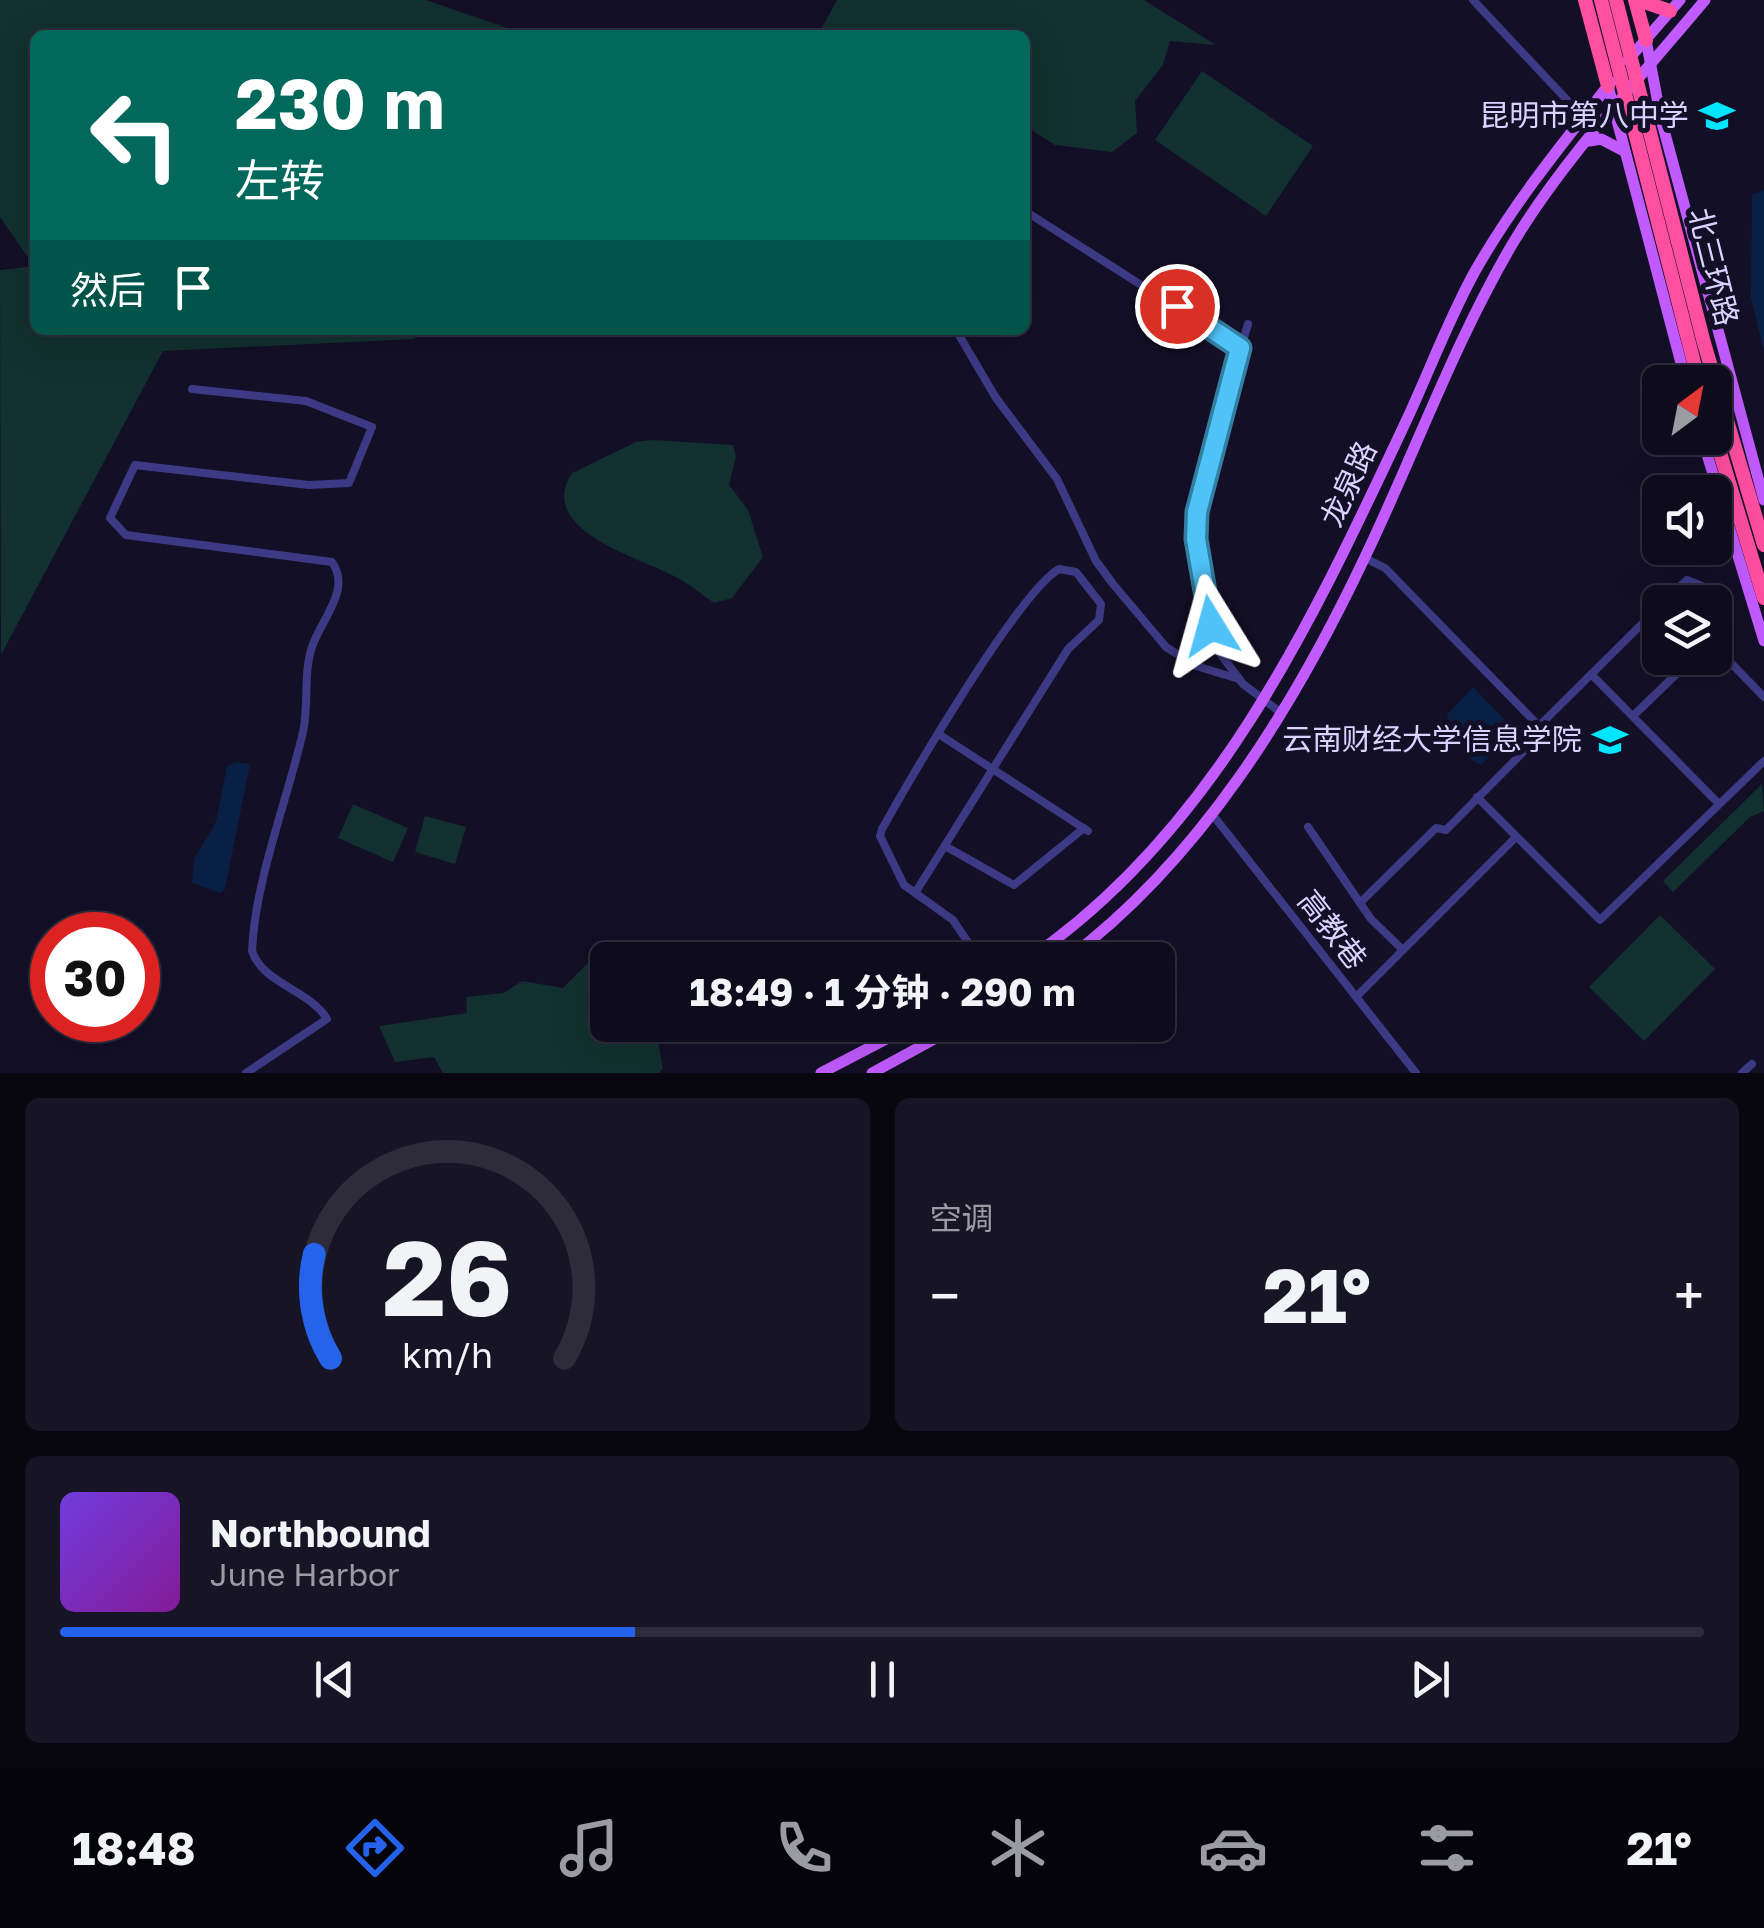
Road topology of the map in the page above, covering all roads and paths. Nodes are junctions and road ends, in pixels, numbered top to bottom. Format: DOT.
graph roads {
  1 [pos="1473,0"];
  2 [pos="1586,0"];
  3 [pos="1600,0"];
  4 [pos="1616,0"];
  5 [pos="1637,0"];
  6 [pos="1656,0"];
  7 [pos="1705,0"];
  8 [pos="1675,6"];
  9 [pos="1646,40"];
  10 [pos="1651,66"];
  11 [pos="1608,86"];
  12 [pos="1614,111"];
  13 [pos="1583,117"];
  14 [pos="1590,142"];
  15 [pos="1624,151"];
  16 [pos="1677,182"];
  17 [pos="1637,192"];
  18 [pos="1030,214"];
  19 [pos="1248,324"];
  20 [pos="959,335"];
  21 [pos="1240,348"];
  22 [pos="1682,365"];
  23 [pos="1696,365"];
  24 [pos="192,389"];
  25 [pos="1707,455"];
  26 [pos="1721,455"];
  27 [pos="1764,500"];
  28 [pos="1764,545"];
  29 [pos="1365,558"];
  30 [pos="1764,598"];
  31 [pos="1642,624"];
  32 [pos="1764,641"];
  33 [pos="1732,664"];
  34 [pos="1591,674"];
  35 [pos="1676,675"];
  36 [pos="1239,679"];
  37 [pos="1764,697"];
  38 [pos="1262,698"];
  39 [pos="1280,712"];
  40 [pos="1634,716"];
  41 [pos="1539,726"];
  42 [pos="940,735"];
  43 [pos="1764,760"];
  44 [pos="992,769"];
  45 [pos="1477,797"];
  46 [pos="1719,804"];
  47 [pos="1212,814"];
  48 [pos="1308,827"];
  49 [pos="1516,837"];
  50 [pos="945,846"];
  51 [pos="915,893"];
  52 [pos="1360,903"];
  53 [pos="968,942"];
  54 [pos="1051,942"];
  55 [pos="1088,942"];
  56 [pos="1403,950"];
  57 [pos="1356,997"];
  58 [pos="882,1042"];
  59 [pos="929,1042"];
  60 [pos="1752,1064"];
  61 [pos="827,1072"];
  62 [pos="246,1073"];
  63 [pos="872,1073"];
  64 [pos="1416,1073"];
  65 [pos="1742,1073"];
  1 -- 13 [label="street"];
  2 -- 11 [label="highway"];
  3 -- 23 [label="highway, 北三环路, bridge"];
  4 -- 28 [label="highway, 北三环路, bridge"];
  5 -- 8 [label="highway"];
  5 -- 9 [label="highway"];
  6 -- 8 [label="street"];
  7 -- 10 [label="main road, 龙泉路"];
  8 -- 9 [label="main road, 龙泉路"];
  9 -- 10 [label="main road"];
  9 -- 11 [label="main road, 龙泉路"];
  10 -- 12 [label="main road, 龙泉路"];
  10 -- 16 [label="main road"];
  11 -- 12 [label="main road"];
  11 -- 13 [label="main road, 龙泉路"];
  12 -- 14 [label="main road, 龙泉路"];
  12 -- 15 [label="main road"];
  13 -- 38 [label="main road, 龙泉路"];
  14 -- 15 [label="main road"];
  14 -- 29 [label="main road, 龙泉路"];
  15 -- 17 [label="main road"];
  16 -- 17 [label="main road"];
  16 -- 27 [label="main road"];
  17 -- 22 [label="main road"];
  18 -- 21 [label="street"];
  19 -- 21 [label="street"];
  20 -- 36 [label="street"];
  21 -- 36 [label="street"];
  24 -- 62 [label="street"];
  25 -- 32 [label="main road"];
  26 -- 30 [label="highway"];
  29 -- 39 [label="main road, 龙泉路"];
  29 -- 41 [label="street"];
  31 -- 34 [label="street"];
  33 -- 37 [label="street"];
  34 -- 40 [label="street"];
  34 -- 41 [label="street"];
  35 -- 40 [label="street"];
  36 -- 38 [label="street"];
  38 -- 39 [label="street"];
  38 -- 54 [label="main road, 龙泉路"];
  39 -- 47 [label="main road, 龙泉路"];
  40 -- 46 [label="street"];
  41 -- 45 [label="street"];
  42 -- 44 [label="street"];
  42 -- 44 [label="street"];
  42 -- 51 [label="street"];
  43 -- 46 [label="street"];
  44 -- 50 [label="street"];
  44 -- 50 [label="street"];
  45 -- 49 [label="street"];
  45 -- 52 [label="street"];
  46 -- 49 [label="street"];
  47 -- 55 [label="main road, 龙泉路"];
  47 -- 57 [label="street, 高教巷"];
  48 -- 52 [label="street"];
  49 -- 56 [label="street"];
  50 -- 51 [label="street"];
  51 -- 53 [label="street"];
  52 -- 56 [label="street"];
  56 -- 57 [label="street"];
  57 -- 64 [label="street, 高教巷"];
  58 -- 61 [label="main road"];
  59 -- 63 [label="main road"];
  60 -- 65 [label="street"];
}
